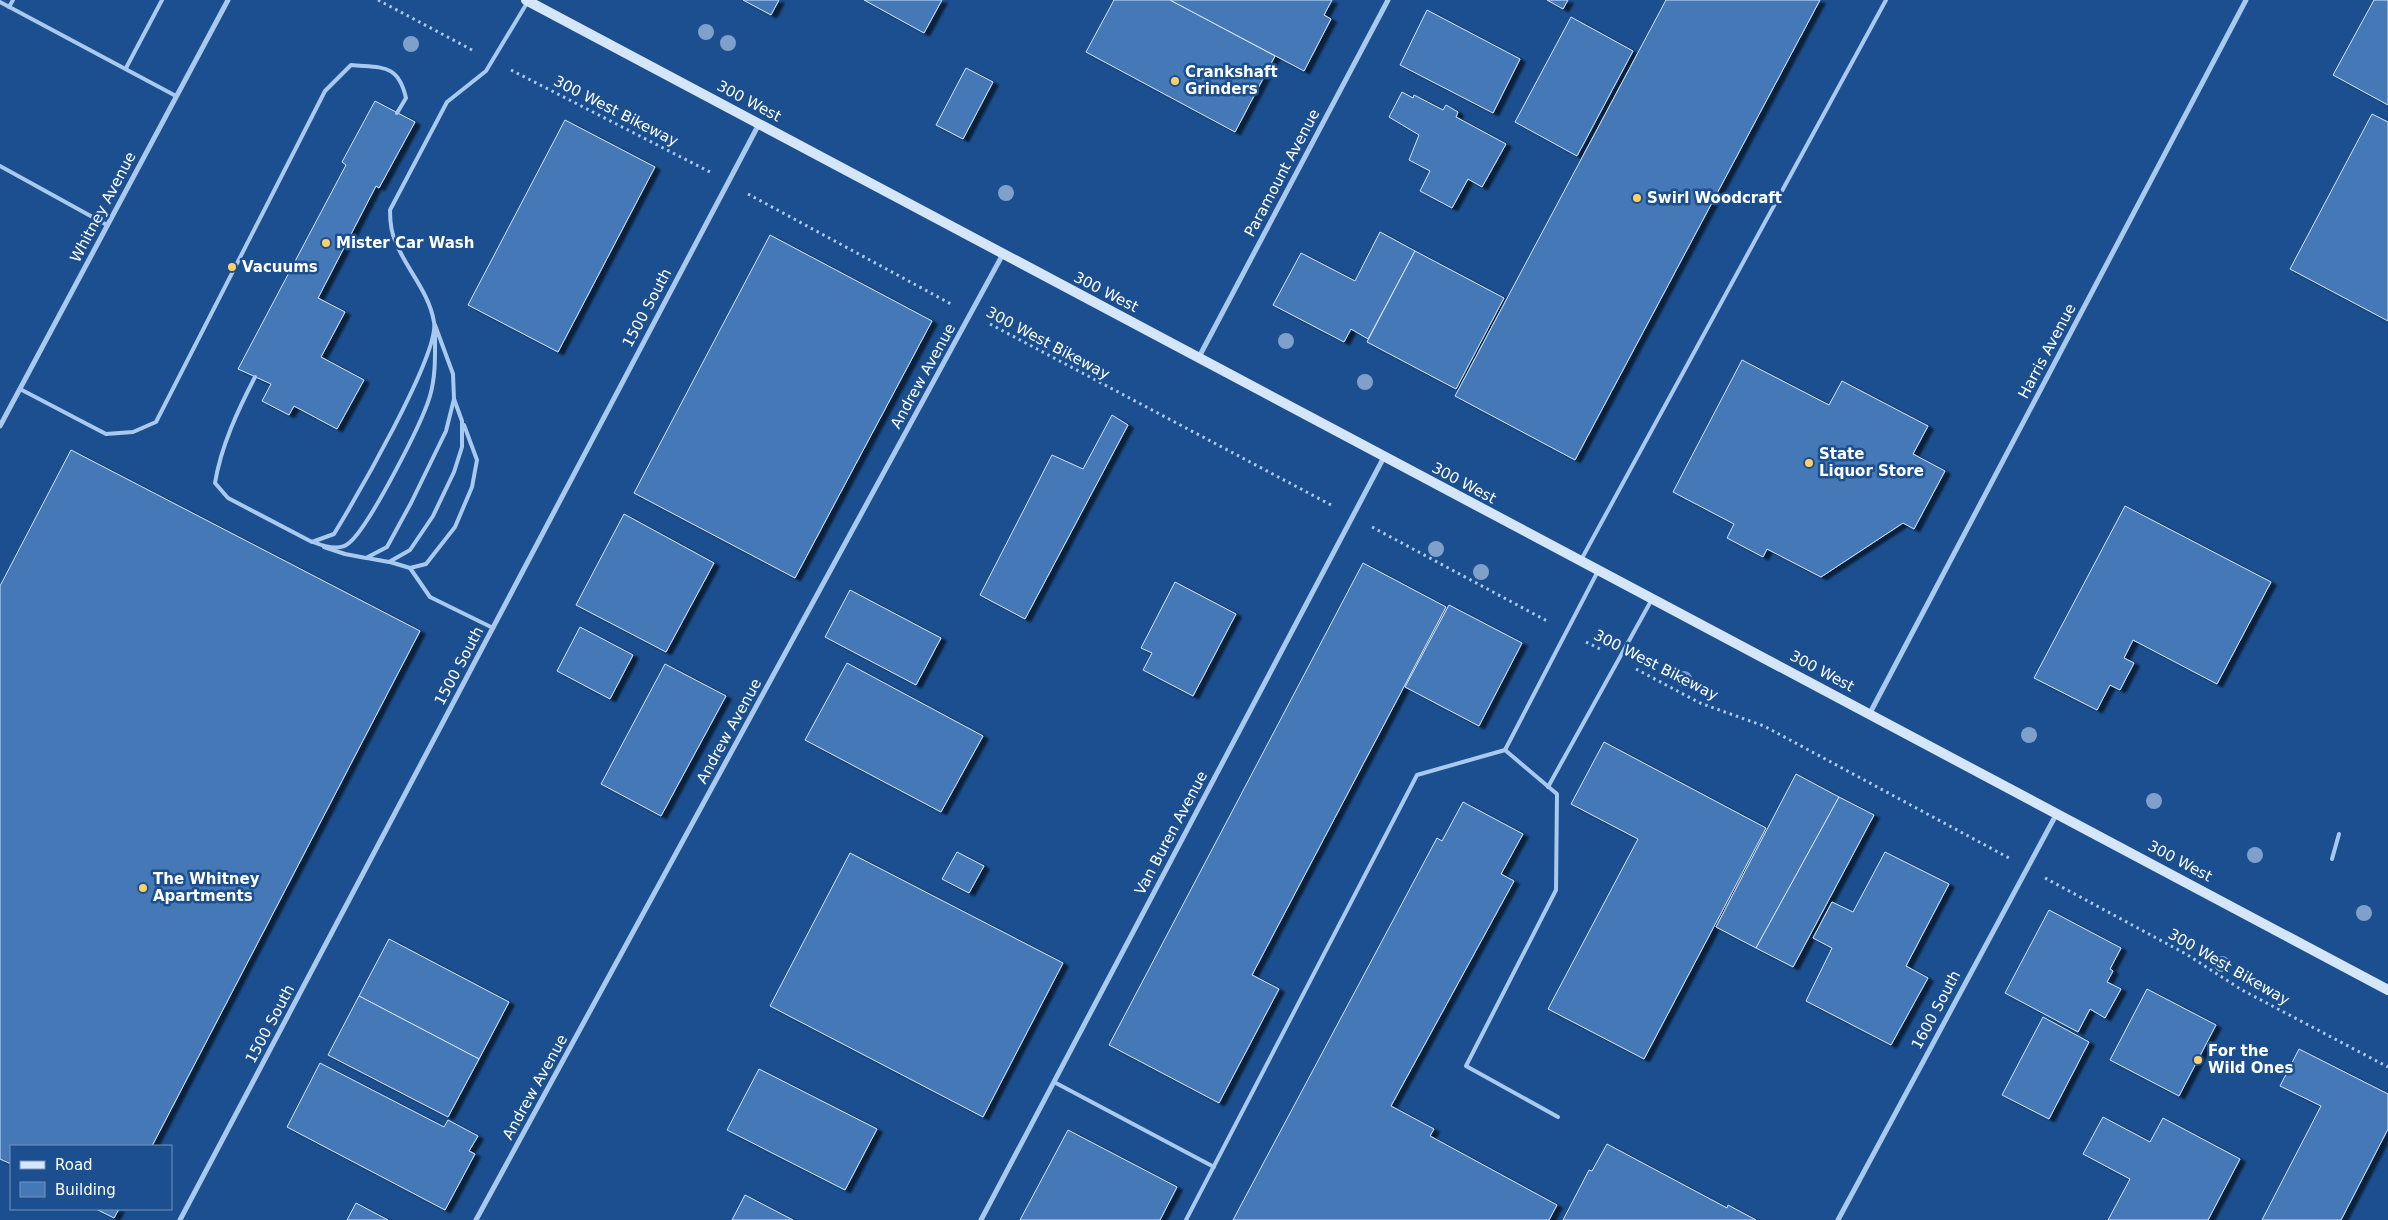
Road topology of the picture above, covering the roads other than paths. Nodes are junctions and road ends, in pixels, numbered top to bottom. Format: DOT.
graph roads {
  1 [pos="13,0"];
  2 [pos="162,0"];
  3 [pos="228,0"];
  4 [pos="528,0"];
  5 [pos="1388,0"];
  6 [pos="1886,0"];
  7 [pos="2246,0"];
  8 [pos="0,2"];
  9 [pos="9,7"];
  10 [pos="126,68"];
  11 [pos="176,96"];
  12 [pos="397,113"];
  13 [pos="759,124"];
  14 [pos="0,166"];
  15 [pos="107,225"];
  16 [pos="1003,254"];
  17 [pos="435,324"];
  18 [pos="1198,358"];
  19 [pos="255,376"];
  20 [pos="20,389"];
  21 [pos="454,399"];
  22 [pos="462,421"];
  23 [pos="0,426"];
  24 [pos="1384,457"];
  25 [pos="312,542"];
  26 [pos="324,546"];
  27 [pos="366,558"];
  28 [pos="389,562"];
  29 [pos="1580,562"];
  30 [pos="410,568"];
  31 [pos="1598,571"];
  32 [pos="1652,599"];
  33 [pos="493,628"];
  34 [pos="1870,713"];
  35 [pos="1505,750"];
  36 [pos="1548,787"];
  37 [pos="2057,812"];
  38 [pos="2339,834"];
  39 [pos="2332,859"];
  40 [pos="2388,990"];
  41 [pos="1054,1082"];
  42 [pos="1558,1117"];
  43 [pos="1214,1167"];
  44 [pos="180,1220"];
  45 [pos="476,1220"];
  46 [pos="981,1220"];
  47 [pos="1186,1220"];
  48 [pos="1838,1220"];
  1 -- 9 [label="lane"];
  2 -- 10 [label="lane"];
  3 -- 11 [label="street, Whitney Avenue"];
  4 -- 13 [label="main road, 300 West"];
  4 -- 17 [label="lane"];
  5 -- 18 [label="street, Paramount Avenue"];
  6 -- 29 [label="lane"];
  7 -- 34 [label="street, Harris Avenue"];
  8 -- 9 [label="lane"];
  9 -- 10 [label="lane"];
  10 -- 11 [label="lane"];
  11 -- 15 [label="street, Whitney Avenue"];
  12 -- 20 [label="lane"];
  13 -- 16 [label="main road, 300 West"];
  13 -- 33 [label="street, 1500 South"];
  14 -- 15 [label="lane"];
  15 -- 20 [label="street, Whitney Avenue"];
  16 -- 18 [label="main road, 300 West"];
  16 -- 45 [label="street, Andrew Avenue"];
  17 -- 21 [label="lane"];
  17 -- 25 [label="lane"];
  17 -- 26 [label="lane"];
  18 -- 24 [label="main road, 300 West"];
  19 -- 25 [label="lane"];
  20 -- 23 [label="street, Whitney Avenue"];
  21 -- 22 [label="lane"];
  21 -- 27 [label="lane"];
  22 -- 28 [label="lane"];
  22 -- 30 [label="lane"];
  24 -- 29 [label="main road, 300 West"];
  24 -- 41 [label="street, Van Buren Avenue"];
  25 -- 26 [label="lane"];
  26 -- 27 [label="lane"];
  27 -- 28 [label="lane"];
  28 -- 30 [label="lane"];
  29 -- 31 [label="main road, 300 West"];
  30 -- 33 [label="lane"];
  31 -- 32 [label="main road, 300 West"];
  31 -- 35 [label="lane"];
  32 -- 34 [label="main road, 300 West"];
  32 -- 36 [label="lane"];
  33 -- 44 [label="street, 1500 South"];
  34 -- 37 [label="main road, 300 West"];
  35 -- 36 [label="lane"];
  35 -- 43 [label="lane"];
  36 -- 42 [label="lane"];
  37 -- 40 [label="main road, 300 West"];
  37 -- 48 [label="street, 1600 South"];
  38 -- 39 [label="lane"];
  41 -- 43 [label="lane"];
  41 -- 46 [label="street, Van Buren Avenue"];
  43 -- 47 [label="lane"];
}
